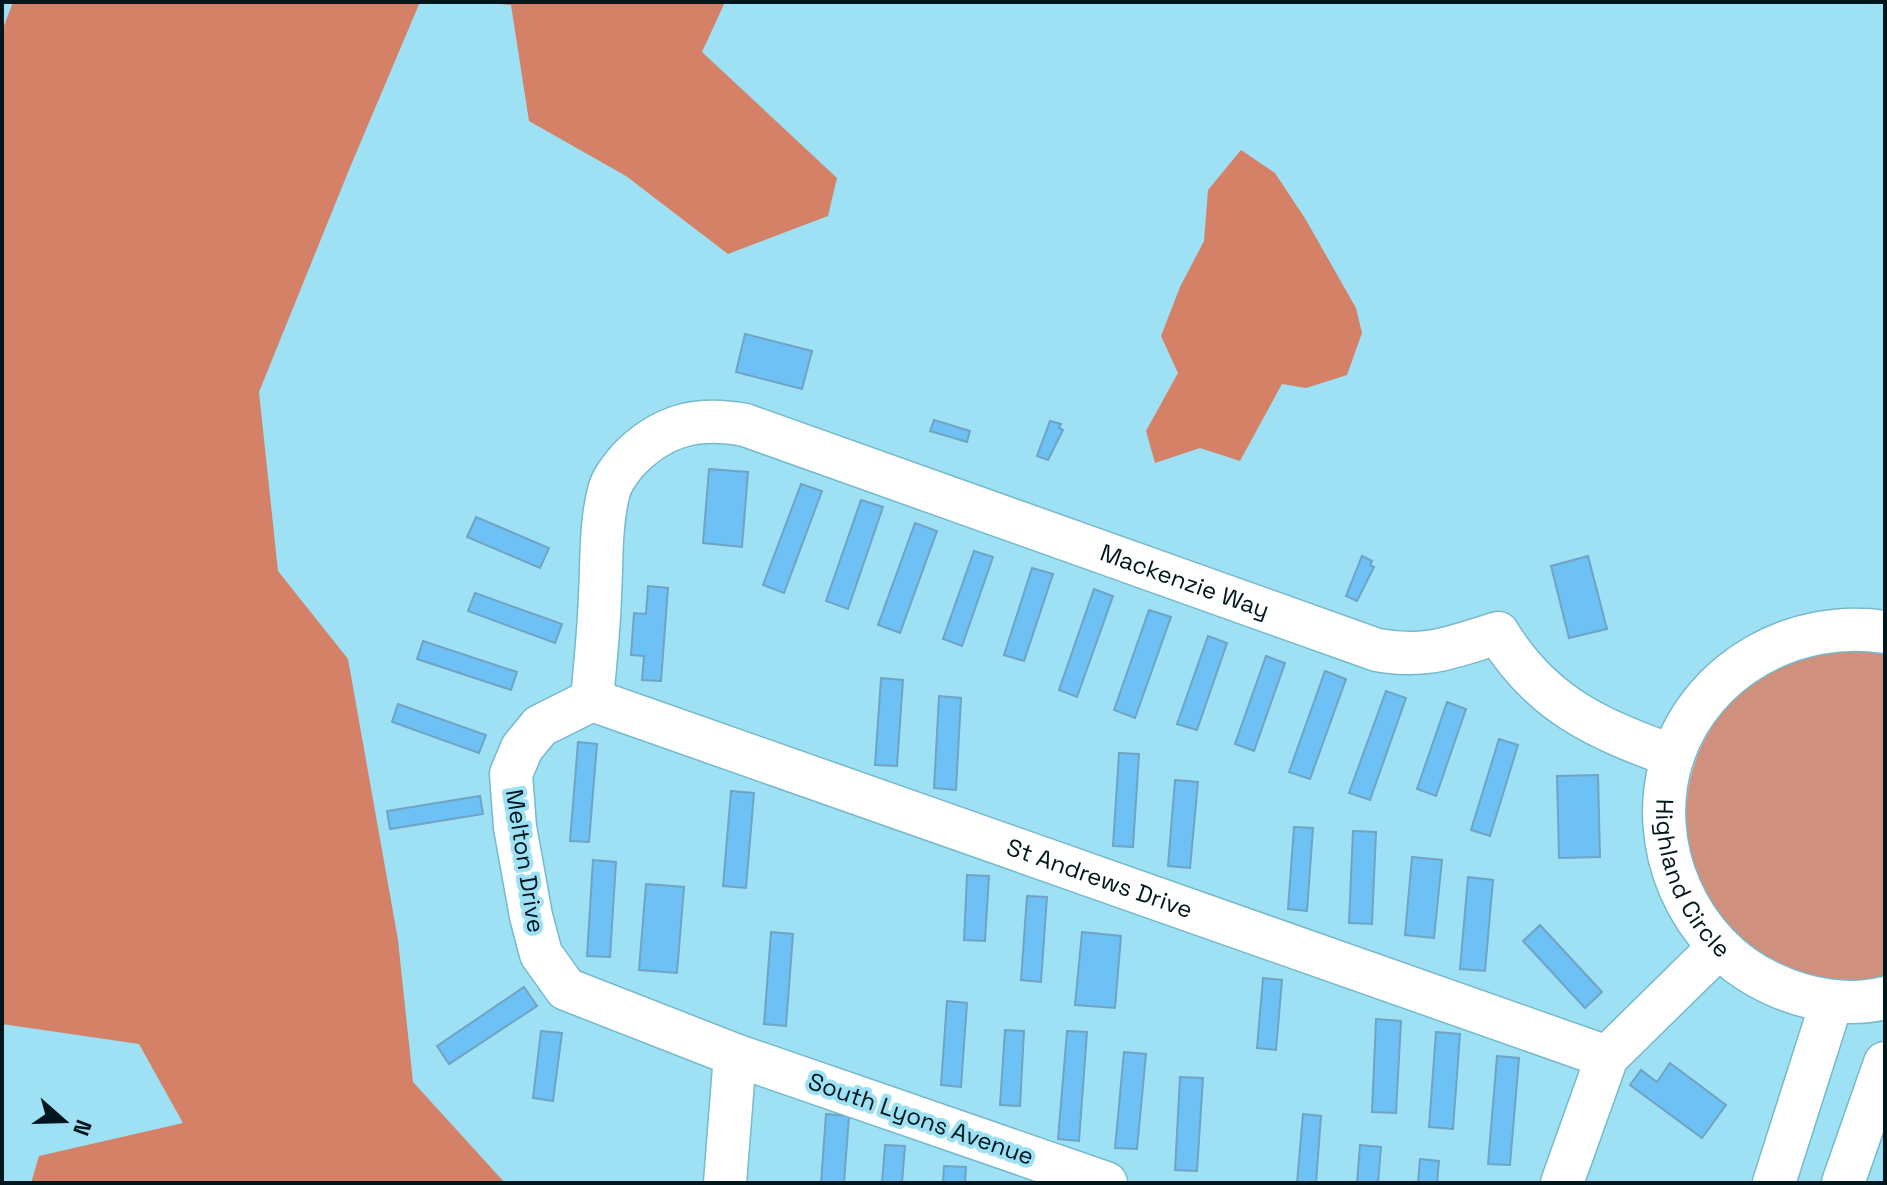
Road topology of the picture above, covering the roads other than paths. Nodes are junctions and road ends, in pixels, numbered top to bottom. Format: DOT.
graph roads {
  1 [pos="1885,632"];
  2 [pos="592,700"];
  3 [pos="1673,756"];
  4 [pos="1719,947"];
  5 [pos="1885,998"];
  6 [pos="1832,1001"];
  7 [pos="735,1055"];
  8 [pos="1607,1057"];
  9 [pos="1885,1063"];
  10 [pos="725,1183"];
  11 [pos="1106,1183"];
  12 [pos="1562,1183"];
  13 [pos="1774,1183"];
  14 [pos="1843,1183"];
  1 -- 3 [label="street, Highland Circle"];
  2 -- 3 [label="street, Mackenzie Way"];
  2 -- 7 [label="street, Melton Drive"];
  2 -- 8 [label="street, St Andrews Drive"];
  3 -- 4 [label="street, Highland Circle"];
  4 -- 6 [label="street, Highland Circle"];
  4 -- 8 [label="street"];
  5 -- 6 [label="street, Highland Circle"];
  6 -- 13 [label="street"];
  7 -- 10 [label="street"];
  7 -- 11 [label="street, South Lyons Avenue"];
  8 -- 12 [label="street"];
  9 -- 14 [label="street"];
}
